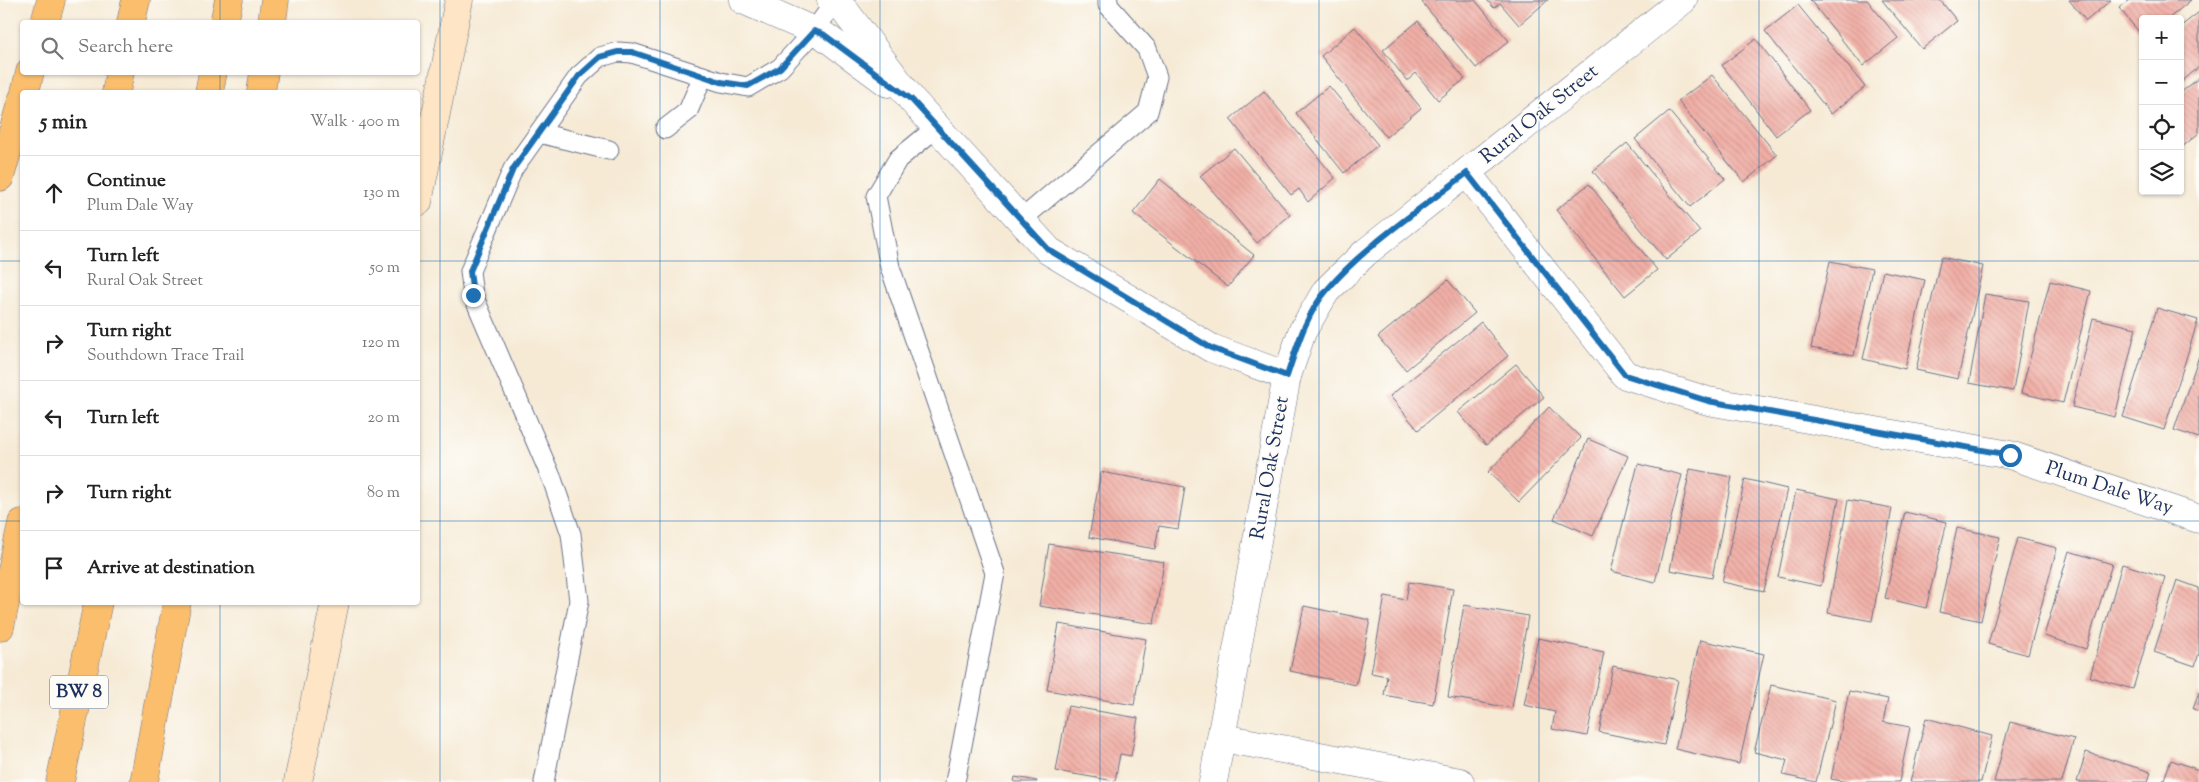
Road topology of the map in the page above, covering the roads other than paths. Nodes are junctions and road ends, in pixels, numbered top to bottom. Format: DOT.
graph roads {
  1 [pos="51,0"];
  2 [pos="136,0"];
  3 [pos="229,0"];
  4 [pos="275,0"];
  5 [pos="459,0"];
  6 [pos="743,0"];
  7 [pos="1108,0"];
  8 [pos="1683,0"];
  9 [pos="832,1"];
  10 [pos="46,20"];
  11 [pos="131,20"];
  12 [pos="224,20"];
  13 [pos="272,20"];
  14 [pos="814,31"];
  15 [pos="29,75"];
  16 [pos="119,75"];
  17 [pos="212,75"];
  18 [pos="264,75"];
  19 [pos="703,76"];
  20 [pos="25,90"];
  21 [pos="116,90"];
  22 [pos="209,90"];
  23 [pos="261,90"];
  24 [pos="912,100"];
  25 [pos="20,107"];
  26 [pos="936,128"];
  27 [pos="665,129"];
  28 [pos="539,133"];
  29 [pos="609,150"];
  30 [pos="1467,173"];
  31 [pos="0,177"];
  32 [pos="420,192"];
  33 [pos="1021,220"];
  34 [pos="1287,376"];
  35 [pos="2199,518"];
  36 [pos="20,532"];
  37 [pos="97,605"];
  38 [pos="176,605"];
  39 [pos="334,605"];
  40 [pos="0,627"];
  41 [pos="1222,738"];
  42 [pos="60,782"];
  43 [pos="144,782"];
  44 [pos="298,782"];
  45 [pos="544,782"];
  46 [pos="955,782"];
  47 [pos="1213,782"];
  48 [pos="1460,782"];
  1 -- 10 [label="highway"];
  2 -- 11 [label="highway"];
  3 -- 12 [label="highway"];
  4 -- 13 [label="highway"];
  5 -- 32 [label="main road"];
  6 -- 14 [label="street"];
  7 -- 33 [label="lane"];
  8 -- 30 [label="street, Rural Oak Street"];
  9 -- 14 [label="lane"];
  9 -- 24 [label="street"];
  14 -- 19 [label="lane"];
  14 -- 24 [label="street"];
  15 -- 20 [label="highway"];
  16 -- 21 [label="highway"];
  17 -- 22 [label="highway"];
  18 -- 23 [label="highway"];
  19 -- 27 [label="lane"];
  19 -- 28 [label="lane"];
  24 -- 26 [label="street"];
  25 -- 31 [label="highway"];
  26 -- 33 [label="street"];
  26 -- 46 [label="lane"];
  28 -- 29 [label="lane"];
  28 -- 45 [label="lane"];
  30 -- 34 [label="street, Rural Oak Street"];
  30 -- 35 [label="street, Plum Dale Way"];
  33 -- 34 [label="street"];
  34 -- 41 [label="street, Rural Oak Street"];
  36 -- 40 [label="highway"];
  37 -- 42 [label="highway, BW 8"];
  38 -- 43 [label="highway"];
  39 -- 44 [label="main road"];
  41 -- 47 [label="street, Rural Oak Street"];
  41 -- 48 [label="street"];
}
